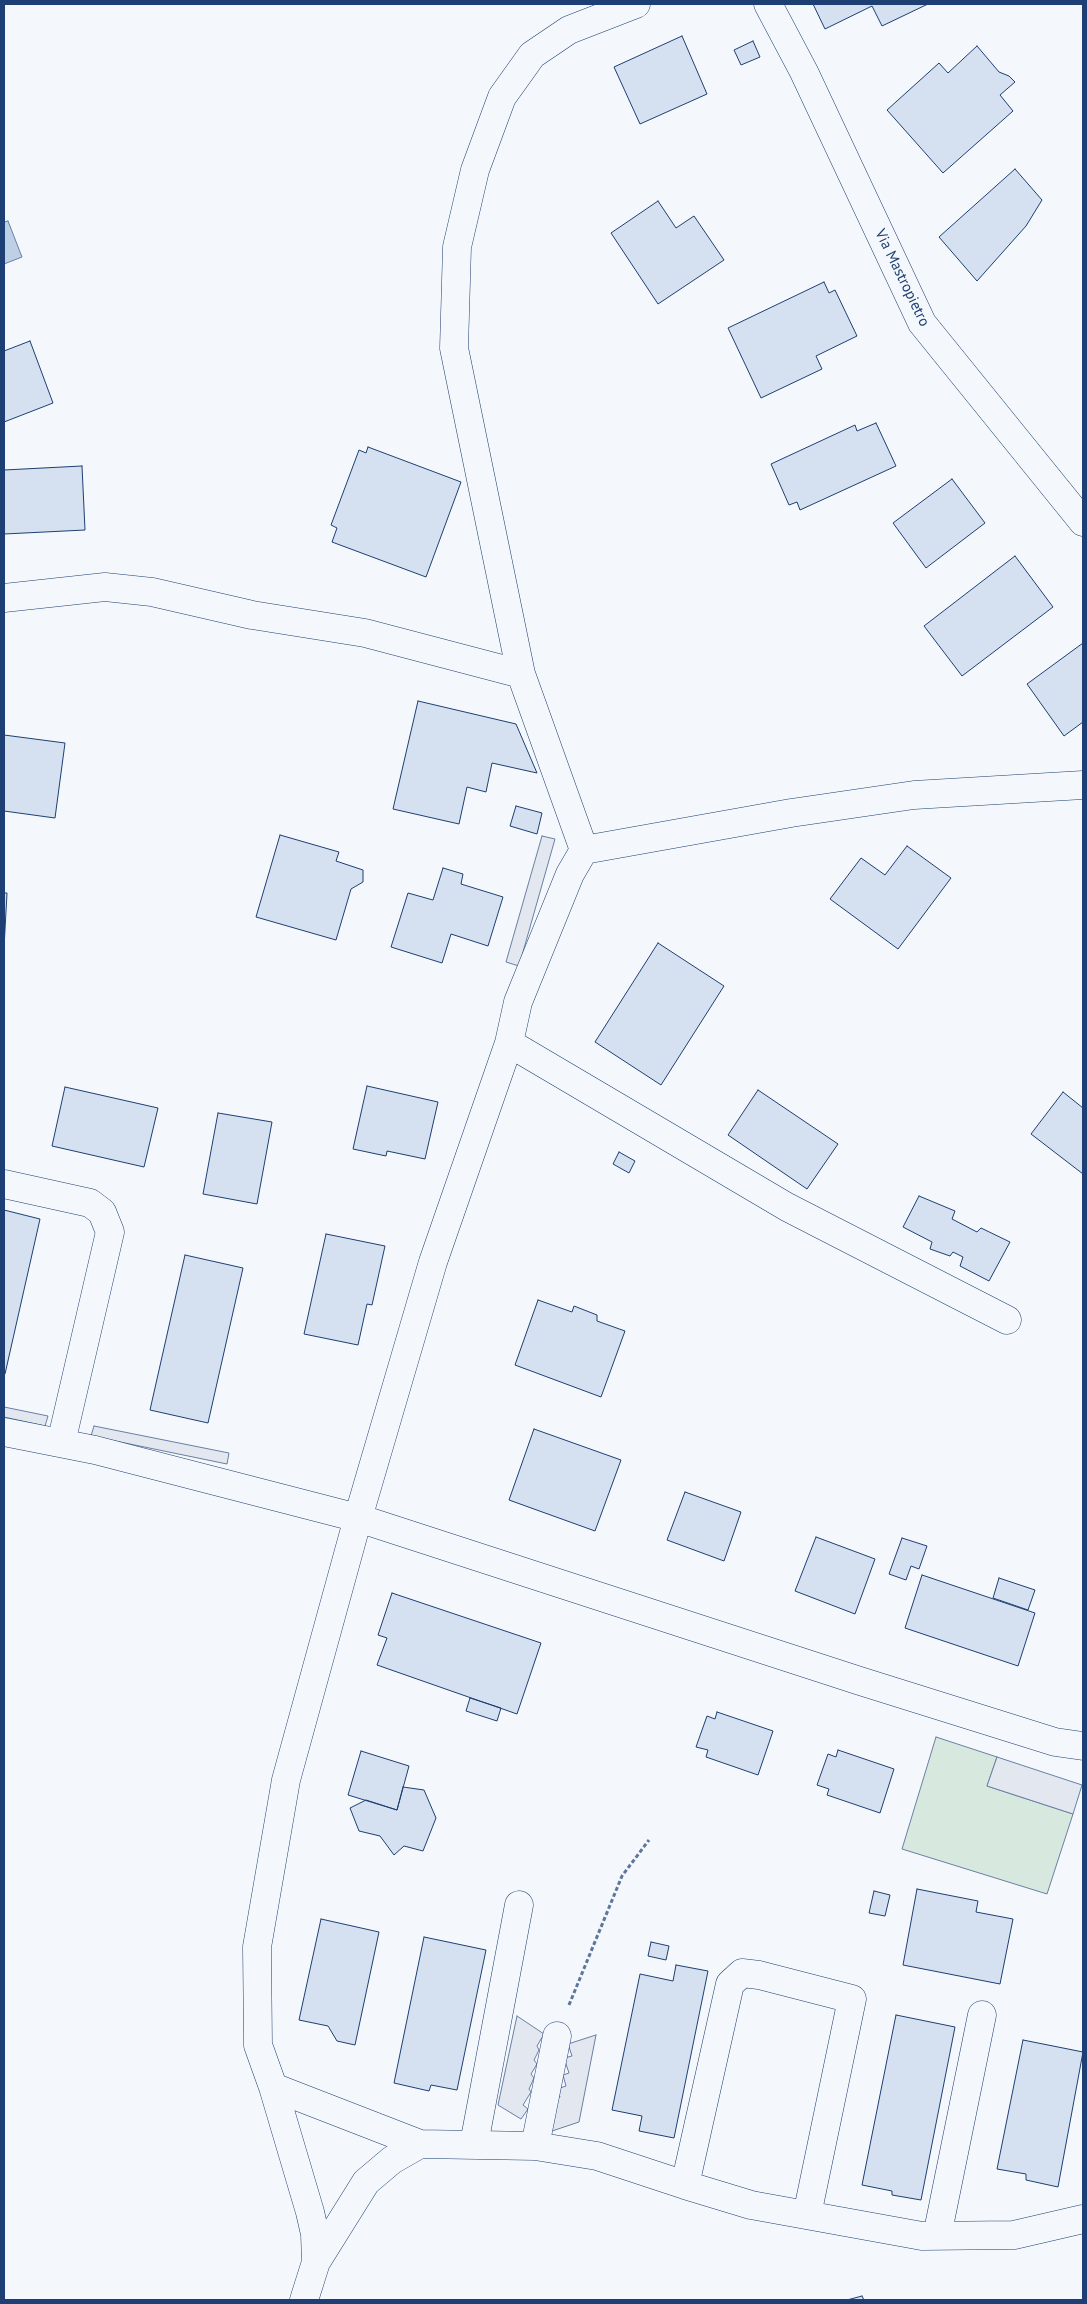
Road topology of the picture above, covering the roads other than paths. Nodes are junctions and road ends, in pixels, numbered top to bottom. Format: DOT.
graph roads {
  1 [pos="636,4"];
  2 [pos="768,4"];
  3 [pos="1083,522"];
  4 [pos="4,598"];
  5 [pos="521,674"];
  6 [pos="1083,785"];
  7 [pos="584,850"];
  8 [pos="509,1043"];
  9 [pos="4,1184"];
  10 [pos="1007,1320"];
  11 [pos="4,1432"];
  12 [pos="62,1443"];
  13 [pos="358,1518"];
  14 [pos="1083,1746"];
  15 [pos="519,1906"];
  16 [pos="982,2015"];
  17 [pos="557,2036"];
  18 [pos="273,2087"];
  19 [pos="420,2144"];
  20 [pos="474,2144"];
  21 [pos="535,2146"];
  22 [pos="685,2186"];
  23 [pos="807,2215"];
  24 [pos="1083,2219"];
  25 [pos="937,2236"];
  26 [pos="316,2262"];
  27 [pos="304,2300"];
  1 -- 5 [label="street"];
  2 -- 3 [label="street, Via Mastropietro"];
  4 -- 5 [label="street"];
  5 -- 7 [label="street"];
  6 -- 7 [label="street"];
  7 -- 8 [label="street"];
  8 -- 10 [label="street"];
  8 -- 13 [label="street"];
  9 -- 12 [label="street"];
  11 -- 12 [label="street"];
  12 -- 13 [label="street"];
  13 -- 14 [label="street"];
  13 -- 18 [label="street"];
  15 -- 20 [label="street"];
  16 -- 25 [label="street"];
  17 -- 21 [label="street"];
  18 -- 19 [label="street"];
  18 -- 26 [label="street"];
  19 -- 20 [label="street"];
  19 -- 26 [label="street"];
  20 -- 21 [label="street"];
  21 -- 22 [label="street"];
  22 -- 23 [label="street"];
  22 -- 23 [label="street"];
  23 -- 25 [label="street"];
  24 -- 25 [label="street"];
  26 -- 27 [label="street"];
}
